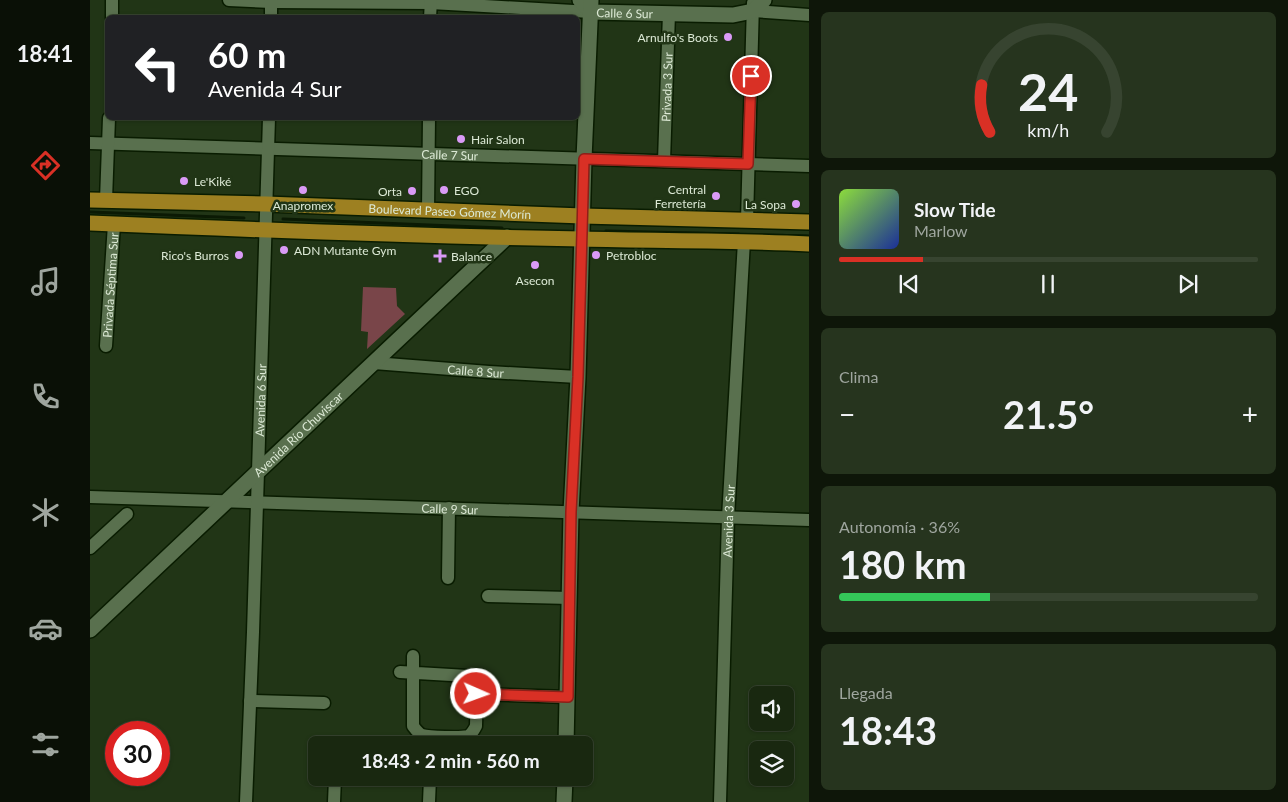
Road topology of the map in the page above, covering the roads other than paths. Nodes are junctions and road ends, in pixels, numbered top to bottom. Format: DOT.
graph roads {
  1 [pos="112,0"];
  2 [pos="229,0"];
  3 [pos="580,0"];
  4 [pos="764,0"];
  5 [pos="271,1"];
  6 [pos="431,1"];
  7 [pos="753,5"];
  8 [pos="591,6"];
  9 [pos="669,13"];
  10 [pos="112,15"];
  11 [pos="271,15"];
  12 [pos="430,15"];
  13 [pos="809,15"];
  14 [pos="108,120"];
  15 [pos="269,120"];
  16 [pos="429,120"];
  17 [pos="90,143"];
  18 [pos="108,143"];
  19 [pos="268,148"];
  20 [pos="428,154"];
  21 [pos="584,159"];
  22 [pos="664,161"];
  23 [pos="748,164"];
  24 [pos="809,166"];
  25 [pos="90,200"];
  26 [pos="106,200"];
  27 [pos="266,204"];
  28 [pos="428,210"];
  29 [pos="546,214"];
  30 [pos="583,216"];
  31 [pos="747,220"];
  32 [pos="809,222"];
  33 [pos="90,223"];
  34 [pos="114,224"];
  35 [pos="265,230"];
  36 [pos="508,237"];
  37 [pos="582,239"];
  38 [pos="744,241"];
  39 [pos="809,244"];
  40 [pos="106,346"];
  41 [pos="374,363"];
  42 [pos="578,377"];
  43 [pos="258,473"];
  44 [pos="90,497"];
  45 [pos="227,501"];
  46 [pos="257,502"];
  47 [pos="449,508"];
  48 [pos="571,512"];
  49 [pos="127,514"];
  50 [pos="728,518"];
  51 [pos="809,520"];
  52 [pos="90,548"];
  53 [pos="448,578"];
  54 [pos="488,596"];
  55 [pos="570,598"];
  56 [pos="90,630"];
  57 [pos="414,656"];
  58 [pos="400,672"];
  59 [pos="413,673"];
  60 [pos="476,694"];
  61 [pos="568,697"];
  62 [pos="250,701"];
  63 [pos="324,703"];
  64 [pos="424,736"];
  65 [pos="468,736"];
  66 [pos="566,736"];
  67 [pos="335,786"];
  68 [pos="430,786"];
  69 [pos="565,786"];
  70 [pos="246,802"];
  71 [pos="334,802"];
  72 [pos="429,802"];
  73 [pos="564,802"];
  74 [pos="720,802"];
  1 -- 10 [label="street"];
  2 -- 5 [label="street, Calle 6 Sur"];
  3 -- 8 [label="street"];
  4 -- 7 [label="street"];
  5 -- 6 [label="street, Calle 6 Sur"];
  5 -- 11 [label="street"];
  6 -- 8 [label="street, Calle 6 Sur"];
  6 -- 12 [label="street"];
  7 -- 9 [label="street, Calle 6 Sur"];
  7 -- 13 [label="street, Calle 6 Sur"];
  7 -- 23 [label="street"];
  8 -- 9 [label="street, Calle 6 Sur"];
  8 -- 21 [label="street"];
  9 -- 22 [label="street, Privada 3 Sur"];
  14 -- 18 [label="street"];
  15 -- 19 [label="street, Avenida 6 Sur"];
  16 -- 20 [label="street"];
  17 -- 18 [label="street, Calle 7 Sur"];
  18 -- 19 [label="street, Calle 7 Sur"];
  18 -- 26 [label="street"];
  19 -- 20 [label="street, Calle 7 Sur"];
  19 -- 27 [label="street, Avenida 6 Sur"];
  20 -- 21 [label="street, Calle 7 Sur"];
  20 -- 28 [label="street"];
  21 -- 22 [label="street, Calle 7 Sur"];
  21 -- 30 [label="street"];
  22 -- 23 [label="street, Calle 7 Sur"];
  23 -- 24 [label="street, Calle 7 Sur"];
  23 -- 31 [label="street"];
  25 -- 26 [label="main road, Boulevard Paseo Gómez Morín"];
  26 -- 27 [label="main road, Boulevard Paseo Gómez Morín"];
  27 -- 28 [label="main road, Boulevard Paseo Gómez Morín"];
  27 -- 35 [label="street, Avenida 6 Sur"];
  28 -- 29 [label="main road, Boulevard Paseo Gómez Morín"];
  29 -- 30 [label="main road, Boulevard Paseo Gómez Morín"];
  29 -- 36 [label="main road"];
  30 -- 31 [label="main road, Boulevard Paseo Gómez Morín"];
  30 -- 37 [label="street"];
  31 -- 32 [label="main road, Boulevard Paseo Gómez Morín"];
  33 -- 34 [label="main road, Boulevard Paseo Gómez Morín"];
  34 -- 35 [label="main road, Boulevard Paseo Gómez Morín"];
  34 -- 40 [label="street, Privada Séptima Sur"];
  35 -- 36 [label="main road, Boulevard Paseo Gómez Morín"];
  35 -- 43 [label="street, Avenida 6 Sur"];
  36 -- 37 [label="main road, Boulevard Paseo Gómez Morín"];
  36 -- 41 [label="street, Avenida Río Chuviscar"];
  37 -- 38 [label="main road, Boulevard Paseo Gómez Morín"];
  37 -- 42 [label="street"];
  38 -- 39 [label="main road, Boulevard Paseo Gómez Morín"];
  38 -- 50 [label="street, Avenida 3 Sur"];
  41 -- 42 [label="street, Calle 8 Sur"];
  41 -- 43 [label="street, Avenida Río Chuviscar"];
  42 -- 48 [label="street"];
  43 -- 45 [label="street, Avenida Río Chuviscar"];
  43 -- 46 [label="street, Avenida 6 Sur"];
  44 -- 45 [label="street, Calle 9 Sur"];
  45 -- 46 [label="street, Calle 9 Sur"];
  45 -- 56 [label="street, Avenida Río Chuviscar"];
  46 -- 47 [label="street, Calle 9 Sur"];
  46 -- 62 [label="street, Avenida 6 Sur"];
  47 -- 48 [label="street, Calle 9 Sur"];
  47 -- 53 [label="street"];
  48 -- 50 [label="street, Calle 9 Sur"];
  48 -- 55 [label="street"];
  49 -- 52 [label="street"];
  50 -- 51 [label="street, Calle 9 Sur"];
  50 -- 74 [label="street, Avenida 3 Sur"];
  54 -- 55 [label="street"];
  55 -- 61 [label="street"];
  57 -- 59 [label="street"];
  58 -- 59 [label="street"];
  59 -- 60 [label="street"];
  59 -- 64 [label="street"];
  60 -- 61 [label="street"];
  60 -- 65 [label="street"];
  61 -- 66 [label="street"];
  62 -- 63 [label="street"];
  62 -- 70 [label="street, Avenida 6 Sur"];
  67 -- 71 [label="street"];
  68 -- 72 [label="street"];
  69 -- 73 [label="street"];
}
